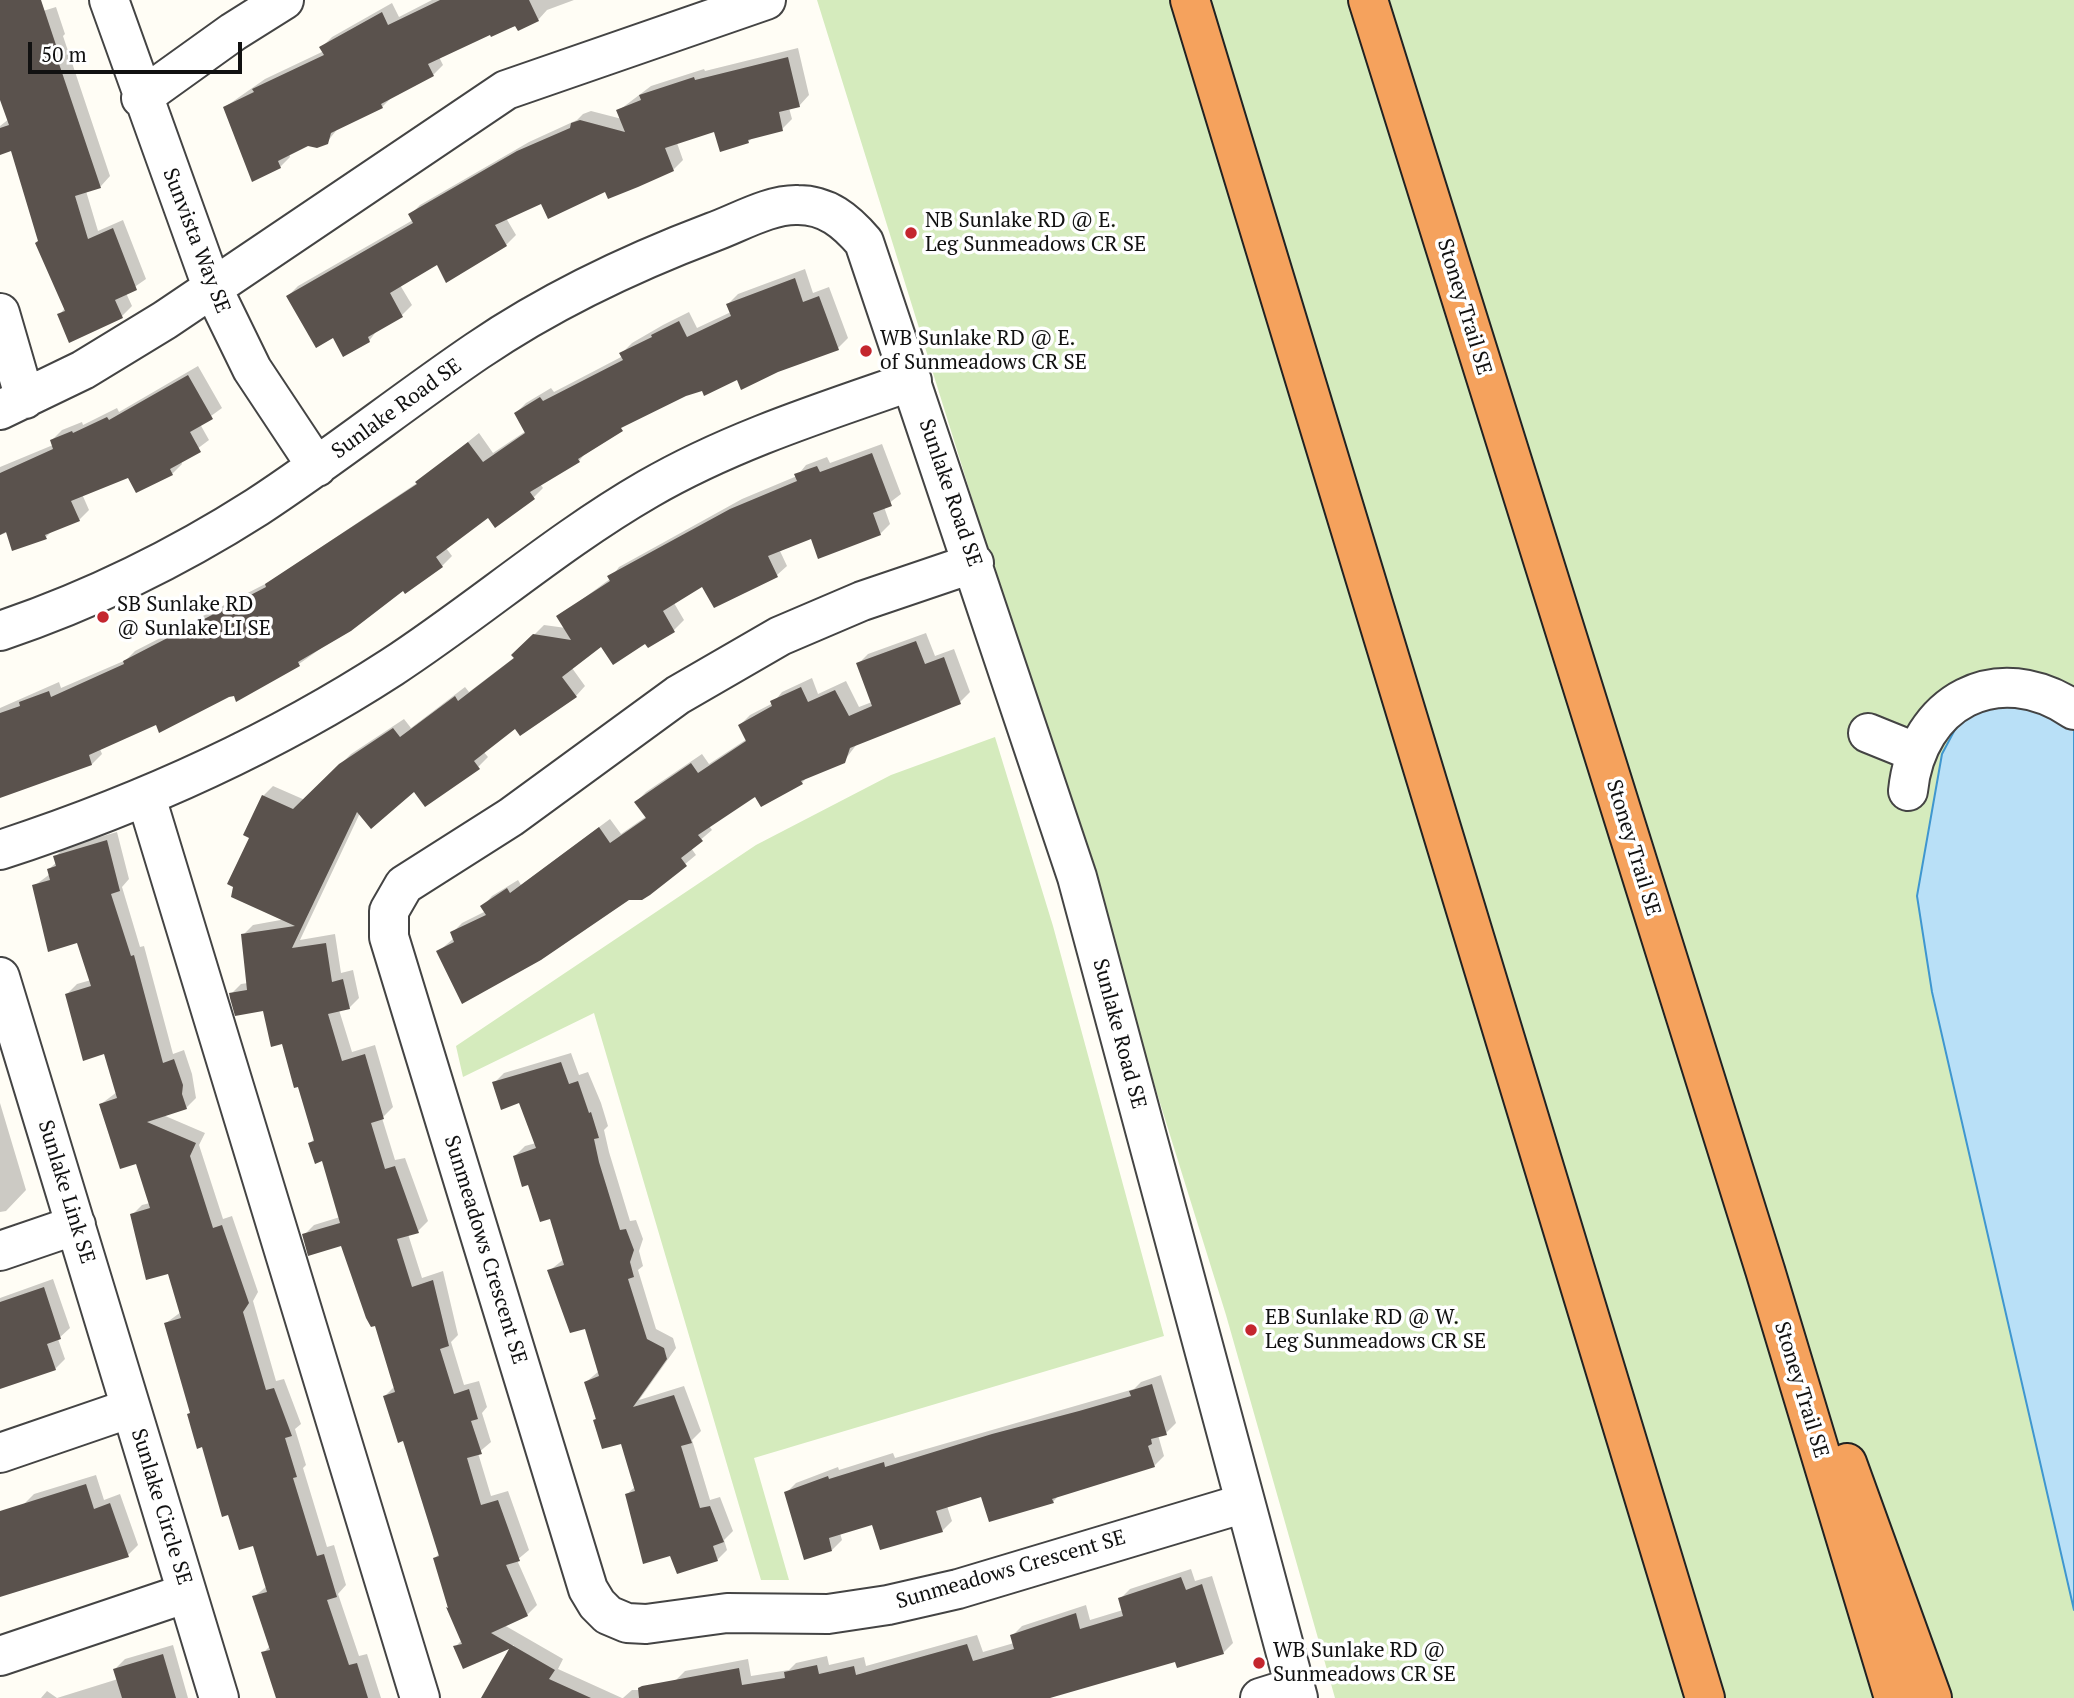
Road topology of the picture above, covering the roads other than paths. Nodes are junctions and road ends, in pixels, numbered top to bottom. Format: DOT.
graph roads {
  1 [pos="109,0"];
  2 [pos="284,0"];
  3 [pos="766,0"];
  4 [pos="1190,0"];
  5 [pos="1368,0"];
  6 [pos="142,98"];
  7 [pos="212,288"];
  8 [pos="0,313"];
  9 [pos="912,382"];
  10 [pos="13,404"];
  11 [pos="317,467"];
  12 [pos="974,563"];
  13 [pos="0,631"];
  14 [pos="2074,710"];
  15 [pos="1868,733"];
  16 [pos="1915,752"];
  17 [pos="1908,791"];
  18 [pos="146,797"];
  19 [pos="0,850"];
  20 [pos="0,977"];
  21 [pos="76,1224"];
  22 [pos="0,1251"];
  23 [pos="1765,1270"];
  24 [pos="131,1408"];
  25 [pos="0,1453"];
  26 [pos="1245,1503"];
  27 [pos="187,1593"];
  28 [pos="0,1656"];
  29 [pos="1284,1694"];
  30 [pos="219,1698"];
  31 [pos="420,1698"];
  32 [pos="1705,1698"];
  33 [pos="1894,1698"];
  34 [pos="1932,1698"];
  1 -- 6 [label="street, Sunvista Way SE"];
  2 -- 6 [label="street"];
  3 -- 7 [label="street"];
  4 -- 32 [label="highway"];
  5 -- 23 [label="highway, Stoney Trail SE"];
  6 -- 7 [label="street, Sunvista Way SE"];
  7 -- 10 [label="street"];
  7 -- 11 [label="street, Sunvista Way SE"];
  8 -- 10 [label="street"];
  9 -- 11 [label="street, Sunlake Road SE"];
  9 -- 12 [label="street, Sunlake Road SE"];
  9 -- 18 [label="street"];
  11 -- 13 [label="street, Sunlake Road SE"];
  12 -- 26 [label="street, Sunlake Road SE"];
  12 -- 26 [label="street, Sunmeadows Crescent SE"];
  14 -- 16 [label="street"];
  15 -- 16 [label="street"];
  16 -- 17 [label="street"];
  18 -- 19 [label="street"];
  18 -- 31 [label="street"];
  20 -- 21 [label="street, Sunlake Link SE"];
  21 -- 22 [label="street"];
  21 -- 24 [label="street, Sunlake Link SE"];
  23 -- 33 [label="highway, Stoney Trail SE"];
  23 -- 34 [label="highway"];
  24 -- 25 [label="street, Sunlake Circle SE"];
  24 -- 27 [label="street, Sunlake Circle SE"];
  26 -- 29 [label="street, Sunlake Road SE"];
  27 -- 28 [label="street"];
  27 -- 30 [label="street, Sunlake Circle SE"];
}
